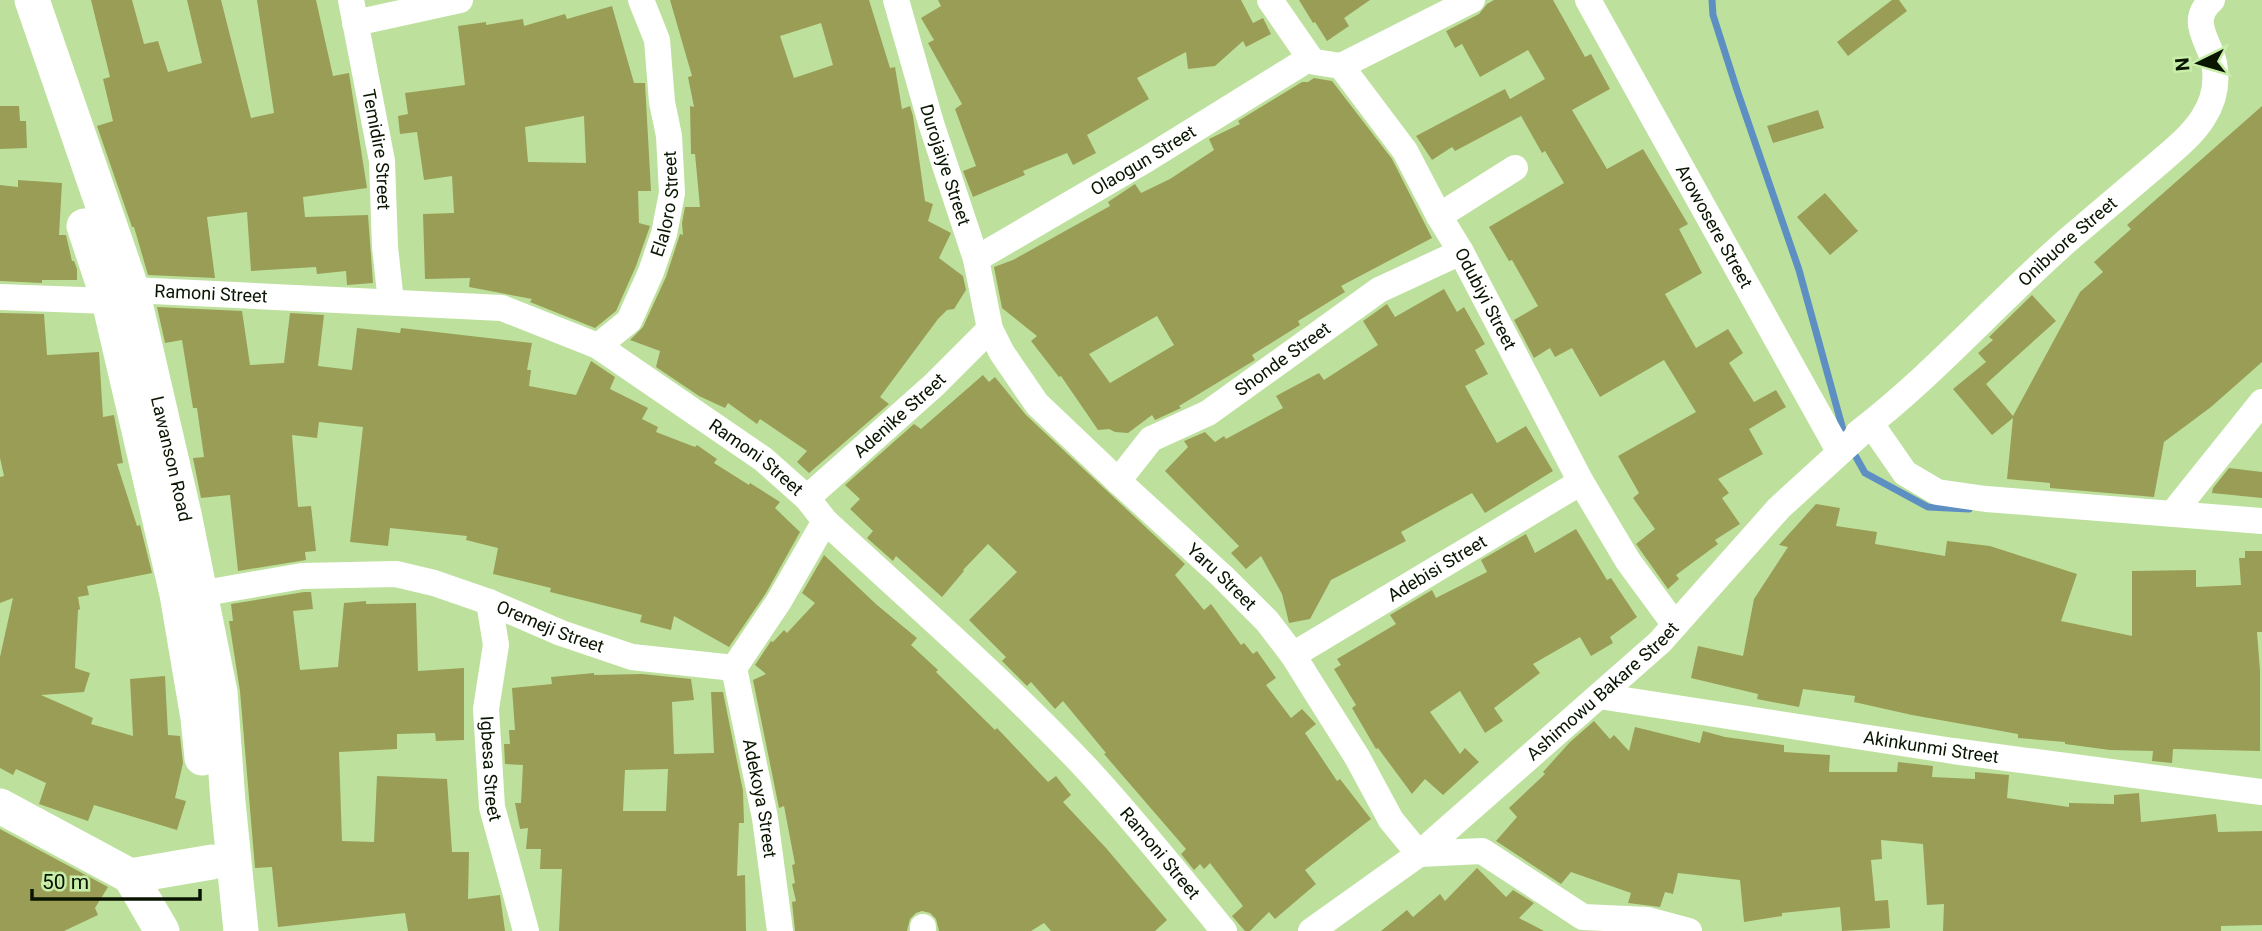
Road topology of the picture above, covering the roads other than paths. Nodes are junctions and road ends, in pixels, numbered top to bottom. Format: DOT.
graph roads {
  1 [pos="10,0"];
  2 [pos="32,0"];
  3 [pos="460,0"];
  4 [pos="641,0"];
  5 [pos="896,0"];
  6 [pos="1270,0"];
  7 [pos="1472,0"];
  8 [pos="1588,0"];
  9 [pos="2212,0"];
  10 [pos="353,11"];
  11 [pos="1310,58"];
  12 [pos="1340,66"];
  13 [pos="1516,168"];
  14 [pos="1439,216"];
  15 [pos="1461,252"];
  16 [pos="976,259"];
  17 [pos="120,295"];
  18 [pos="0,297"];
  19 [pos="391,302"];
  20 [pos="990,329"];
  21 [pos="598,346"];
  22 [pos="2262,402"];
  23 [pos="1865,428"];
  24 [pos="1839,452"];
  25 [pos="1118,481"];
  26 [pos="1581,482"];
  27 [pos="807,498"];
  28 [pos="2172,513"];
  29 [pos="825,521"];
  30 [pos="2262,521"];
  31 [pos="199,594"];
  32 [pos="489,602"];
  33 [pos="1675,625"];
  34 [pos="1293,655"];
  35 [pos="734,668"];
  36 [pos="1600,696"];
  37 [pos="2262,792"];
  38 [pos="0,806"];
  39 [pos="1419,854"];
  40 [pos="212,862"];
  41 [pos="130,876"];
  42 [pos="1644,926"];
  43 [pos="158,930"];
  44 [pos="219,931"];
  45 [pos="241,931"];
  46 [pos="526,931"];
  47 [pos="780,931"];
  48 [pos="1224,931"];
  49 [pos="1311,931"];
  50 [pos="1689,931"];
  1 -- 17 [label="main road, Lawanson Road"];
  2 -- 17 [label="main road, Lawanson Road"];
  3 -- 10 [label="street"];
  4 -- 21 [label="street, Elaloro Street"];
  5 -- 16 [label="street, Durojaiye Street"];
  6 -- 11 [label="street"];
  7 -- 12 [label="street"];
  8 -- 24 [label="street, Arowosere Street"];
  9 -- 23 [label="street, Onibuore Street"];
  10 -- 19 [label="street, Temidire Street"];
  11 -- 12 [label="street"];
  11 -- 16 [label="street, Olaogun Street"];
  12 -- 14 [label="street, Odubiyi Street"];
  13 -- 14 [label="street"];
  14 -- 15 [label="street, Odubiyi Street"];
  15 -- 25 [label="street, Shonde Street"];
  15 -- 26 [label="street, Odubiyi Street"];
  16 -- 20 [label="street, Durojaiye Street"];
  17 -- 18 [label="street, Ramoni Street"];
  17 -- 19 [label="street, Ramoni Street"];
  17 -- 31 [label="main road, Lawanson Road"];
  17 -- 40 [label="main road, Lawanson Road"];
  19 -- 21 [label="street, Ramoni Street"];
  20 -- 25 [label="street, Yaru Street"];
  20 -- 27 [label="street, Adenike Street"];
  21 -- 27 [label="street, Ramoni Street"];
  22 -- 28 [label="street"];
  23 -- 24 [label="street, Onibuore Street"];
  23 -- 28 [label="street"];
  24 -- 33 [label="street, Ashimowu Bakare Street"];
  25 -- 34 [label="street, Yaru Street"];
  26 -- 33 [label="street, Odubiyi Street"];
  26 -- 34 [label="street, Adebisi Street"];
  27 -- 29 [label="street, Ramoni Street"];
  28 -- 30 [label="street"];
  29 -- 35 [label="street"];
  29 -- 48 [label="street, Ramoni Street"];
  31 -- 32 [label="street, Oremeji Street"];
  31 -- 45 [label="main road, Lawanson Road"];
  32 -- 35 [label="street, Oremeji Street"];
  32 -- 46 [label="street, Igbesa Street"];
  33 -- 36 [label="street, Ashimowu Bakare Street"];
  34 -- 39 [label="street, Yaru Street"];
  35 -- 47 [label="street, Adekoya Street"];
  36 -- 37 [label="street, Akinkunmi Street"];
  36 -- 39 [label="street, Ashimowu Bakare Street"];
  38 -- 41 [label="main road"];
  39 -- 42 [label="street"];
  39 -- 49 [label="street, Ashimowu Bakare Street"];
  40 -- 41 [label="main road"];
  40 -- 44 [label="main road, Lawanson Road"];
  41 -- 43 [label="main road"];
  42 -- 50 [label="street"];
}
